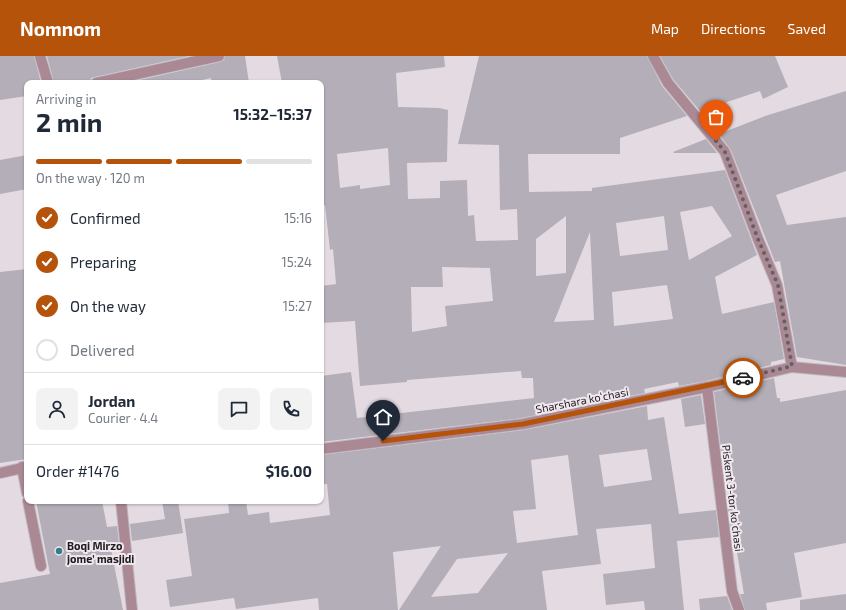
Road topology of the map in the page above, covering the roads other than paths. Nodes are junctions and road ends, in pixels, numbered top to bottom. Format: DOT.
graph roads {
  1 [pos="40,56"];
  2 [pos="219,56"];
  3 [pos="652,56"];
  4 [pos="47,80"];
  5 [pos="110,80"];
  6 [pos="792,366"];
  7 [pos="846,372"];
  8 [pos="707,387"];
  9 [pos="324,449"];
  10 [pos="24,467"];
  11 [pos="0,473"];
  12 [pos="29,504"];
  13 [pos="121,504"];
  14 [pos="41,566"];
  15 [pos="132,610"];
  16 [pos="739,610"];
  1 -- 4 [label="street"];
  2 -- 5 [label="street"];
  3 -- 6 [label="street"];
  6 -- 7 [label="street, Sharshara koʻchasi"];
  6 -- 8 [label="street, Sharshara koʻchasi"];
  8 -- 9 [label="street, Sharshara koʻchasi"];
  8 -- 16 [label="street, Piskent 3-tor koʻchasi"];
  10 -- 11 [label="street"];
  12 -- 14 [label="street"];
  13 -- 15 [label="street"];
}
